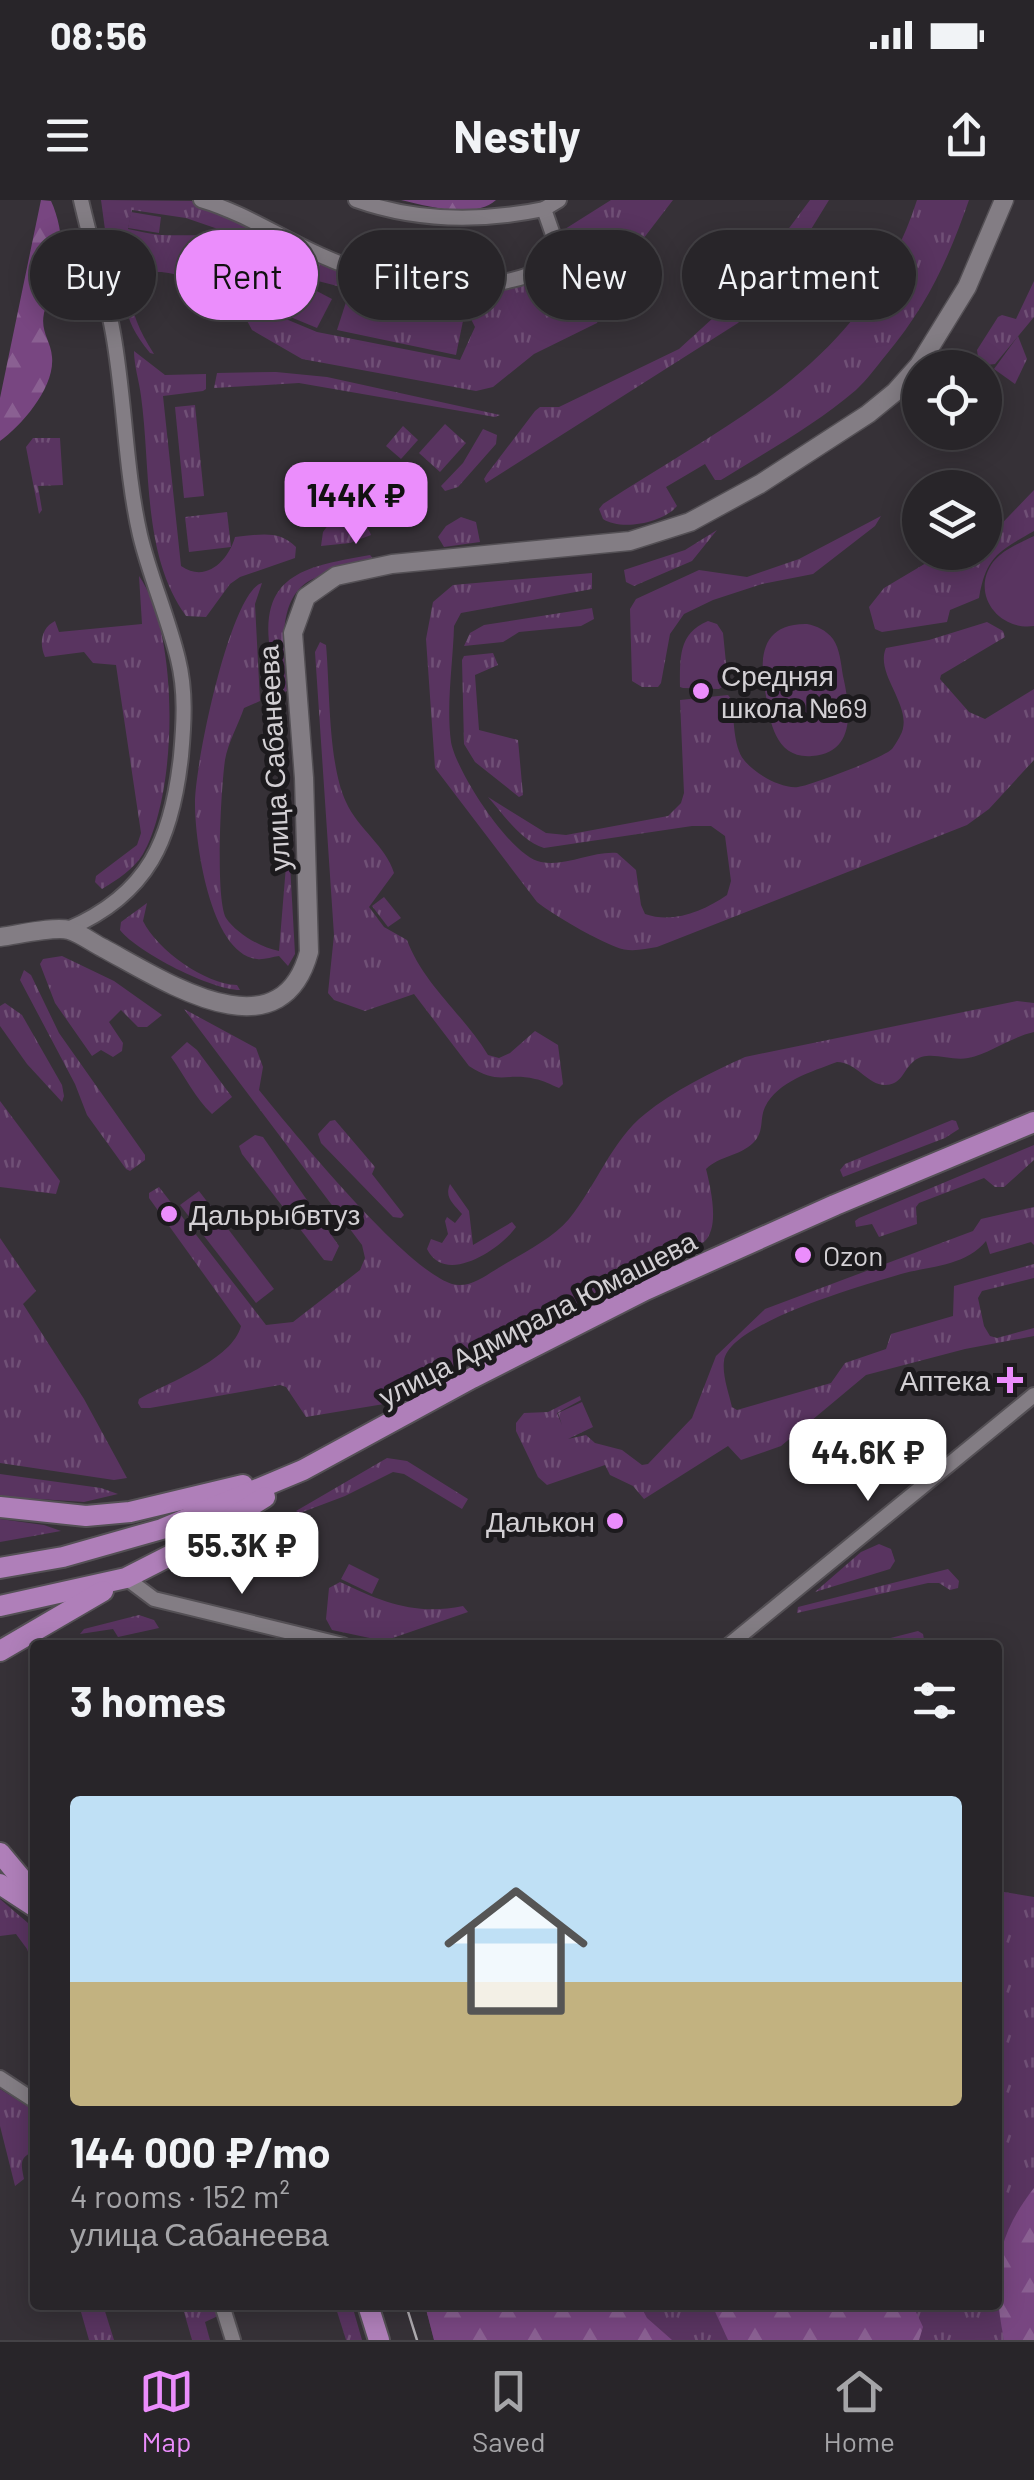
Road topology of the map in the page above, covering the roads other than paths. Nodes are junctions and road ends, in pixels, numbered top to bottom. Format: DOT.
graph roads {
  1 [pos="80,200"];
  2 [pos="200,200"];
  3 [pos="356,200"];
  4 [pos="559,200"];
  5 [pos="1004,200"];
  6 [pos="544,209"];
  7 [pos="68,930"];
  8 [pos="0,938"];
  9 [pos="1034,1122"];
  10 [pos="1034,1396"];
  11 [pos="304,1470"];
  12 [pos="0,1508"];
  13 [pos="63,1514"];
  14 [pos="162,1529"];
  15 [pos="63,1557"];
  16 [pos="0,1568"];
  17 [pos="126,1578"];
  18 [pos="0,1606"];
  19 [pos="322,1640"];
  20 [pos="735,1640"];
  21 [pos="0,1650"];
  22 [pos="0,1853"];
  23 [pos="0,1884"];
  24 [pos="30,1890"];
  25 [pos="30,1905"];
  26 [pos="0,2078"];
  27 [pos="30,2098"];
  28 [pos="224,2310"];
  29 [pos="370,2310"];
  30 [pos="233,2340"];
  31 [pos="379,2340"];
  1 -- 7 [label="street"];
  2 -- 6 [label="street"];
  3 -- 6 [label="street"];
  4 -- 6 [label="street"];
  5 -- 7 [label="street, улица Сабанеева"];
  7 -- 8 [label="street"];
  9 -- 11 [label="main road, улица Адмирала Юмашева"];
  10 -- 20 [label="street"];
  11 -- 13 [label="main road"];
  11 -- 14 [label="main road, улица Адмирала Юмашева"];
  11 -- 17 [label="main road"];
  12 -- 13 [label="main road"];
  13 -- 15 [label="main road"];
  14 -- 15 [label="main road, улица Адмирала Юмашева"];
  14 -- 17 [label="main road"];
  15 -- 16 [label="main road, улица Адмирала Юмашева"];
  17 -- 18 [label="main road"];
  17 -- 19 [label="street"];
  17 -- 21 [label="main road"];
  22 -- 24 [label="main road"];
  23 -- 25 [label="main road"];
  26 -- 27 [label="street"];
  28 -- 30 [label="street"];
  29 -- 31 [label="main road"];
}
